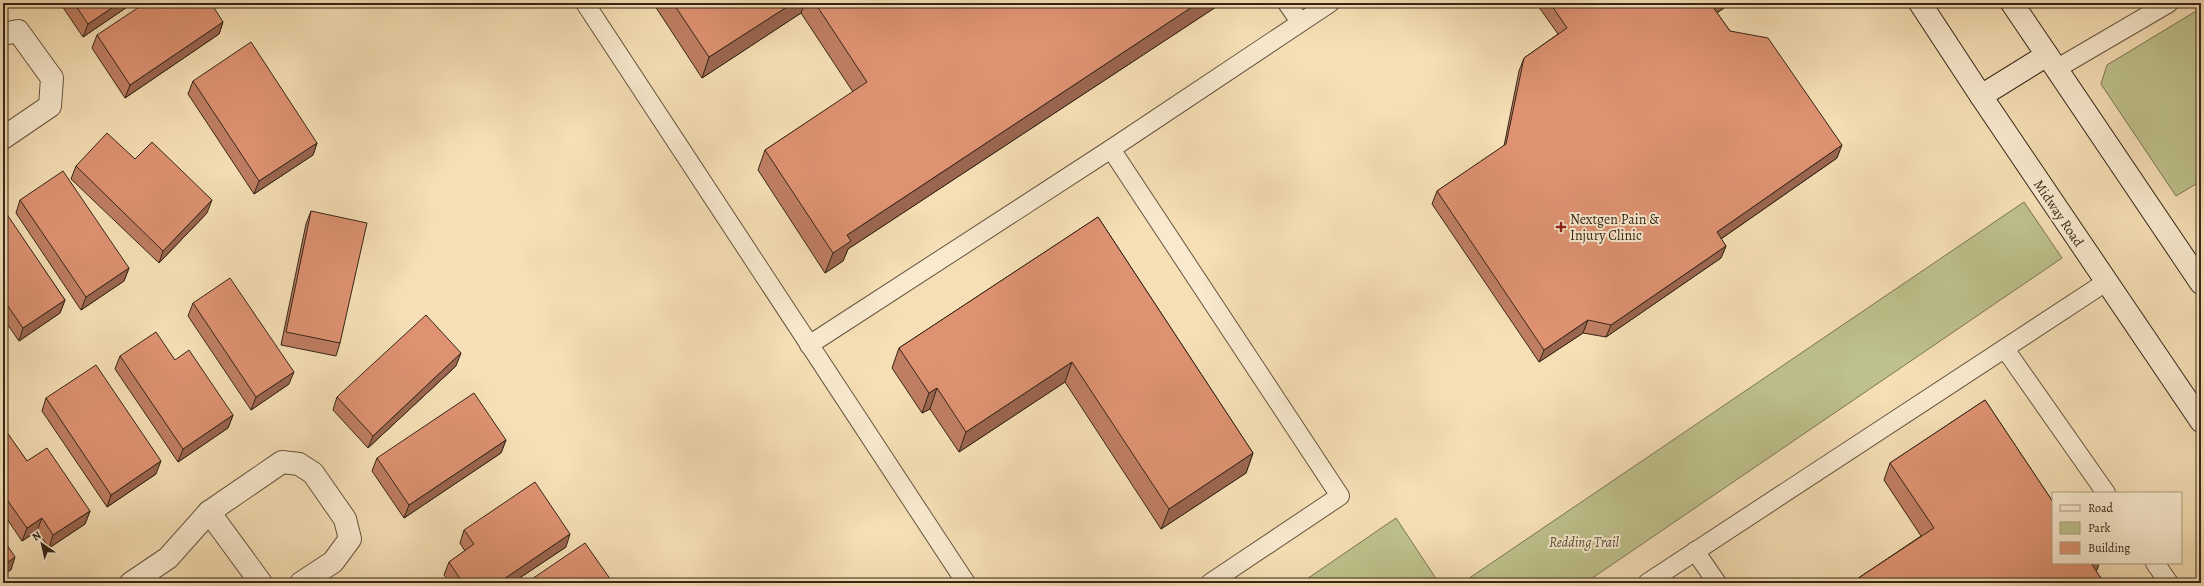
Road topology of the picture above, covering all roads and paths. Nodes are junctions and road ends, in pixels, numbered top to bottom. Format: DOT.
graph roads {
  1 [pos="585,3"];
  2 [pos="1287,3"];
  3 [pos="1330,3"];
  4 [pos="1920,3"];
  5 [pos="2012,3"];
  6 [pos="2169,3"];
  7 [pos="1300,22"];
  8 [pos="3,34"];
  9 [pos="2052,62"];
  10 [pos="1981,96"];
  11 [pos="3,138"];
  12 [pos="1111,149"];
  13 [pos="2106,282"];
  14 [pos="2201,283"];
  15 [pos="809,345"];
  16 [pos="2004,349"];
  17 [pos="2201,422"];
  18 [pos="2105,492"];
  19 [pos="209,512"];
  20 [pos="1695,551"];
  21 [pos="2156,564"];
  22 [pos="131,583"];
  23 [pos="261,583"];
  24 [pos="301,583"];
  25 [pos="966,583"];
  26 [pos="1210,583"];
  27 [pos="1646,583"];
  28 [pos="1717,583"];
  29 [pos="2169,583"];
  1 -- 15 [label="lane"];
  2 -- 7 [label="lane"];
  3 -- 7 [label="lane"];
  4 -- 10 [label="main road, Midway Road"];
  5 -- 9 [label="main road"];
  6 -- 9 [label="lane"];
  7 -- 12 [label="lane"];
  8 -- 11 [label="main road"];
  9 -- 10 [label="main road"];
  9 -- 14 [label="main road"];
  10 -- 13 [label="main road, Midway Road"];
  12 -- 15 [label="lane"];
  12 -- 26 [label="lane"];
  13 -- 16 [label="lane"];
  13 -- 17 [label="main road, Midway Road"];
  15 -- 25 [label="lane"];
  16 -- 18 [label="lane"];
  16 -- 20 [label="lane"];
  19 -- 22 [label="main road"];
  19 -- 23 [label="main road"];
  19 -- 24 [label="main road"];
  20 -- 27 [label="lane"];
  20 -- 28 [label="lane"];
  21 -- 29 [label="lane"];
}
